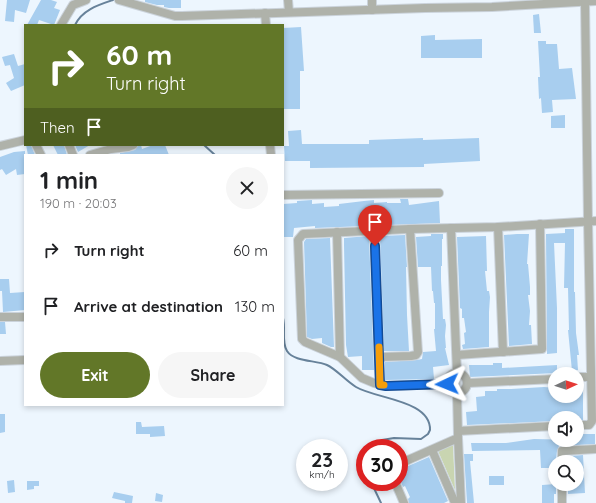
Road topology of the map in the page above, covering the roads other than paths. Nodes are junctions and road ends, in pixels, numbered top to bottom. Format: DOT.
graph roads {
  1 [pos="86,0"];
  2 [pos="288,0"];
  3 [pos="372,0"];
  4 [pos="121,1"];
  5 [pos="596,1"];
  6 [pos="533,2"];
  7 [pos="586,2"];
  8 [pos="492,3"];
  9 [pos="372,10"];
  10 [pos="289,12"];
  11 [pos="265,13"];
  12 [pos="62,24"];
  13 [pos="266,24"];
  14 [pos="24,140"];
  15 [pos="0,146"];
  16 [pos="130,146"];
  17 [pos="94,154"];
  18 [pos="439,193"];
  19 [pos="284,195"];
  20 [pos="592,221"];
  21 [pos="540,224"];
  22 [pos="498,227"];
  23 [pos="451,228"];
  24 [pos="410,229"];
  25 [pos="374,230"];
  26 [pos="337,232"];
  27 [pos="0,317"];
  28 [pos="24,317"];
  29 [pos="503,352"];
  30 [pos="457,355"];
  31 [pos="340,357"];
  32 [pos="380,357"];
  33 [pos="24,360"];
  34 [pos="0,361"];
  35 [pos="457,373"];
  36 [pos="584,377"];
  37 [pos="591,377"];
  38 [pos="548,378"];
  39 [pos="468,383"];
  40 [pos="447,384"];
  41 [pos="380,385"];
  42 [pos="457,394"];
  43 [pos="584,425"];
  44 [pos="548,427"];
  45 [pos="458,434"];
  46 [pos="596,449"];
  47 [pos="432,450"];
  48 [pos="562,455"];
  49 [pos="408,460"];
  50 [pos="398,491"];
  51 [pos="562,491"];
  52 [pos="404,503"];
  53 [pos="455,503"];
  54 [pos="461,503"];
  55 [pos="562,503"];
  1 -- 12 [label="street"];
  2 -- 10 [label="street"];
  3 -- 9 [label="street"];
  4 -- 11 [label="street"];
  5 -- 7 [label="street"];
  6 -- 7 [label="street"];
  6 -- 8 [label="street"];
  7 -- 20 [label="street"];
  8 -- 9 [label="street"];
  9 -- 10 [label="street"];
  10 -- 11 [label="street"];
  11 -- 13 [label="street"];
  14 -- 15 [label="street"];
  16 -- 17 [label="street"];
  18 -- 19 [label="street"];
  20 -- 21 [label="street"];
  20 -- 37 [label="street"];
  21 -- 22 [label="street"];
  21 -- 29 [label="street"];
  22 -- 23 [label="street"];
  22 -- 29 [label="street"];
  23 -- 24 [label="street"];
  23 -- 30 [label="street"];
  24 -- 25 [label="street"];
  24 -- 32 [label="street"];
  25 -- 26 [label="street"];
  25 -- 32 [label="street"];
  26 -- 31 [label="street"];
  26 -- 31 [label="street"];
  27 -- 28 [label="street"];
  29 -- 30 [label="street"];
  30 -- 35 [label="street"];
  31 -- 41 [label="street"];
  32 -- 41 [label="street"];
  33 -- 34 [label="street"];
  35 -- 39 [label="street"];
  35 -- 40 [label="street"];
  36 -- 37 [label="street"];
  37 -- 43 [label="street"];
  38 -- 39 [label="street"];
  39 -- 42 [label="street"];
  40 -- 41 [label="street"];
  40 -- 42 [label="street"];
  42 -- 45 [label="street"];
  44 -- 45 [label="street"];
  45 -- 47 [label="street"];
  45 -- 54 [label="street"];
  46 -- 48 [label="street"];
  47 -- 49 [label="street"];
  47 -- 53 [label="street"];
  50 -- 52 [label="street"];
  51 -- 55 [label="street"];
}
